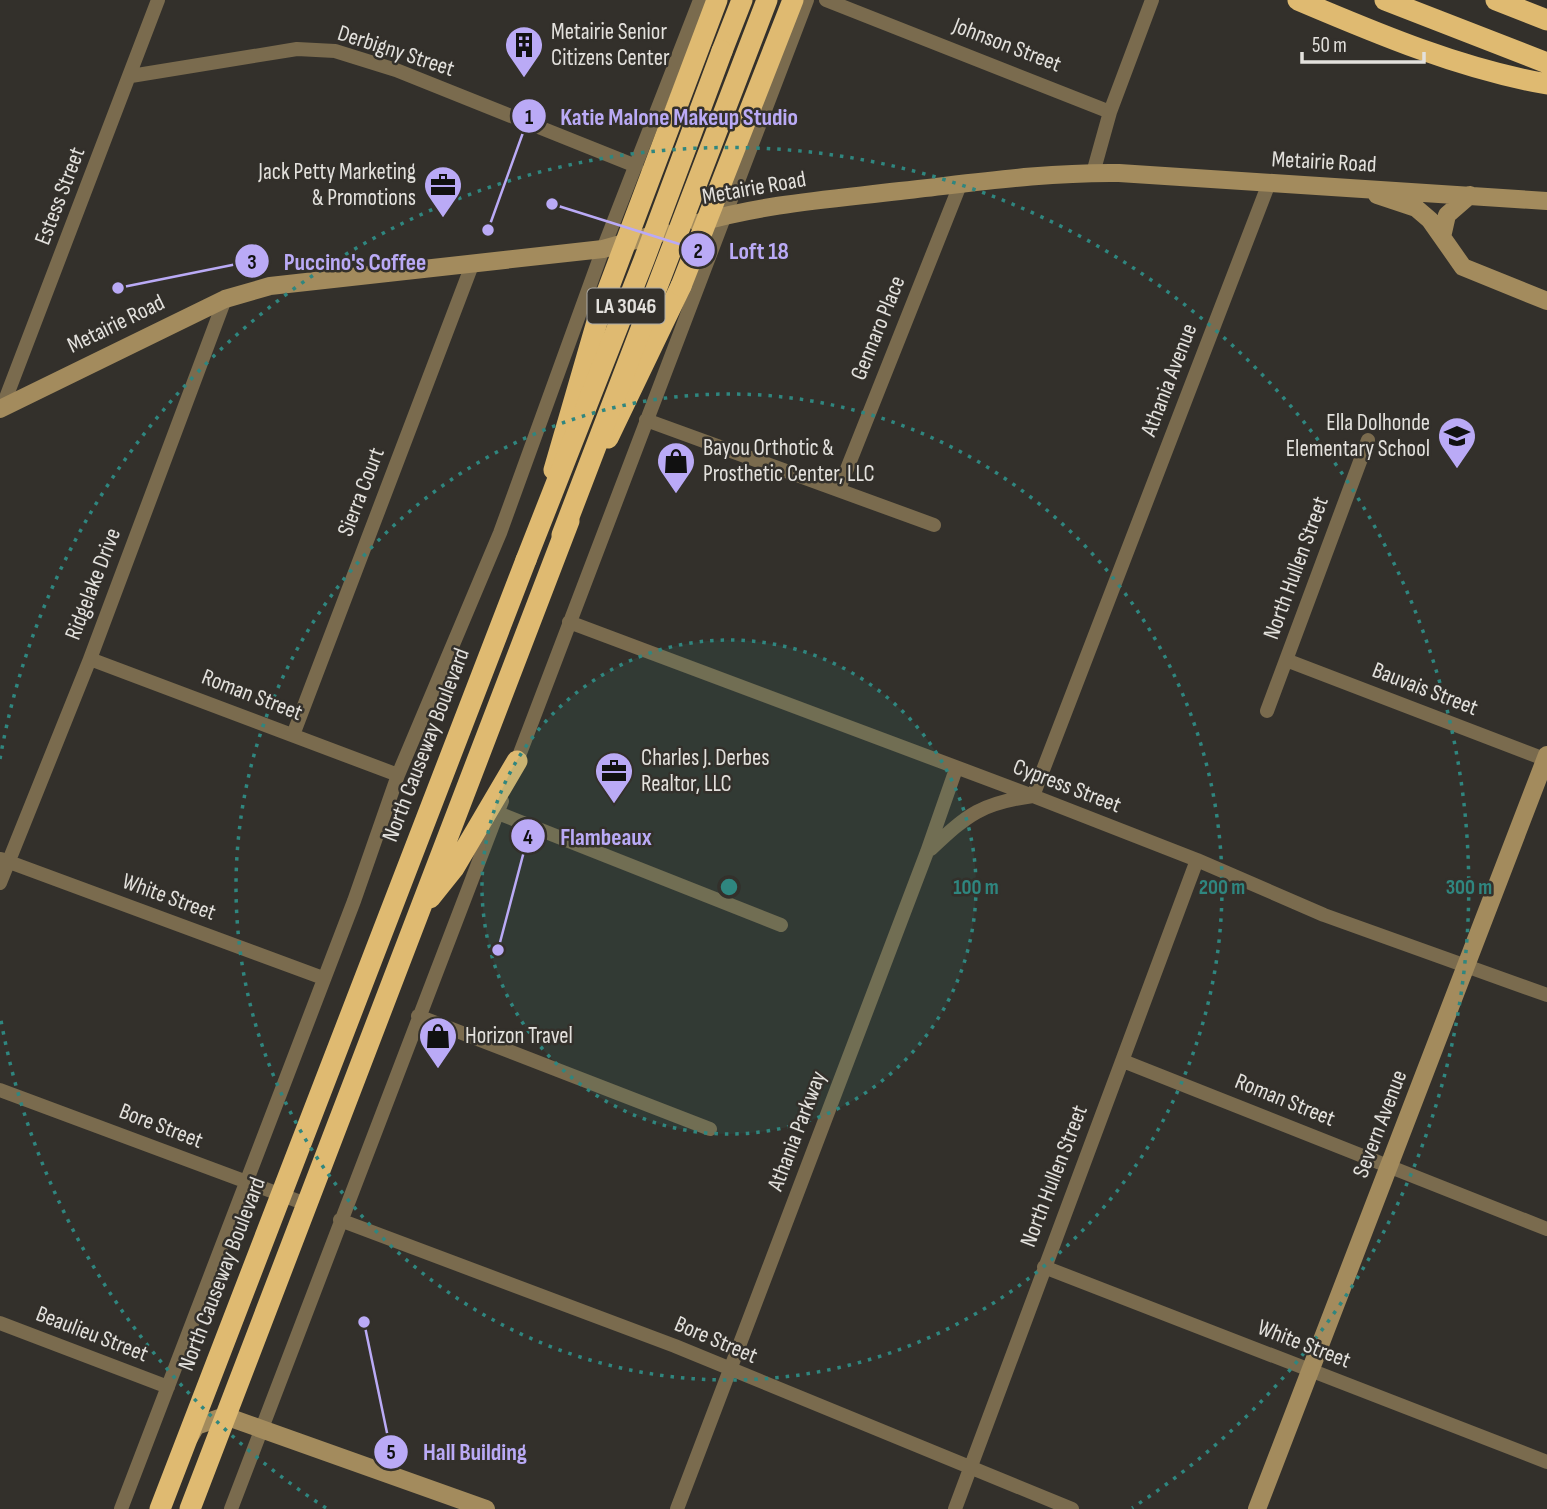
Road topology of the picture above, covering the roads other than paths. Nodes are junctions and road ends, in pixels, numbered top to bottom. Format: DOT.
graph roads {
  1 [pos="158,0"];
  2 [pos="700,0"];
  3 [pos="717,0"];
  4 [pos="742,0"];
  5 [pos="767,0"];
  6 [pos="793,0"];
  7 [pos="807,0"];
  8 [pos="826,0"];
  9 [pos="1152,0"];
  10 [pos="1298,0"];
  11 [pos="1385,0"];
  12 [pos="1496,0"];
  13 [pos="1547,20"];
  14 [pos="1547,63"];
  15 [pos="131,76"];
  16 [pos="1547,84"];
  17 [pos="1110,111"];
  18 [pos="636,166"];
  19 [pos="1093,173"];
  20 [pos="1269,183"];
  21 [pos="960,185"];
  22 [pos="1354,188"];
  23 [pos="1470,195"];
  24 [pos="1547,201"];
  25 [pos="725,215"];
  26 [pos="1442,237"];
  27 [pos="603,250"];
  28 [pos="472,265"];
  29 [pos="225,299"];
  30 [pos="1547,301"];
  31 [pos="1,409"];
  32 [pos="646,420"];
  33 [pos="1368,440"];
  34 [pos="839,489"];
  35 [pos="934,526"];
  36 [pos="538,527"];
  37 [pos="562,535"];
  38 [pos="569,622"];
  39 [pos="90,659"];
  40 [pos="1286,660"];
  41 [pos="1267,711"];
  42 [pos="293,735"];
  43 [pos="1546,758"];
  44 [pos="517,761"];
  45 [pos="956,769"];
  46 [pos="398,775"];
  47 [pos="1033,796"];
  48 [pos="498,813"];
  49 [pos="928,852"];
  50 [pos="4,860"];
  51 [pos="1197,860"];
  52 [pos="0,883"];
  53 [pos="418,914"];
  54 [pos="781,925"];
  55 [pos="1467,965"];
  56 [pos="323,978"];
  57 [pos="1547,995"];
  58 [pos="418,1016"];
  59 [pos="1123,1061"];
  60 [pos="0,1090"];
  61 [pos="710,1129"];
  62 [pos="1390,1166"];
  63 [pos="245,1182"];
  64 [pos="281,1195"];
  65 [pos="306,1204"];
  66 [pos="340,1220"];
  67 [pos="1547,1229"];
  68 [pos="1044,1267"];
  69 [pos="0,1322"];
  70 [pos="730,1371"];
  71 [pos="1310,1371"];
  72 [pos="168,1387"];
  73 [pos="225,1416"];
  74 [pos="262,1429"];
  75 [pos="183,1447"];
  76 [pos="1547,1462"];
  77 [pos="971,1469"];
  78 [pos="121,1509"];
  79 [pos="160,1509"];
  80 [pos="190,1509"];
  81 [pos="231,1509"];
  82 [pos="486,1509"];
  83 [pos="677,1509"];
  84 [pos="955,1509"];
  85 [pos="1072,1509"];
  86 [pos="1257,1509"];
  1 -- 15 [label="street, Estess Street"];
  2 -- 18 [label="street, North Causeway Boulevard"];
  3 -- 36 [label="highway, bridge"];
  4 -- 36 [label="highway, North Causeway Boulevard / LA 3046, bridge"];
  5 -- 37 [label="highway, bridge"];
  6 -- 37 [label="highway, bridge"];
  7 -- 25 [label="street"];
  8 -- 17 [label="street, Johnson Street"];
  9 -- 17 [label="street"];
  10 -- 16 [label="highway"];
  11 -- 14 [label="highway"];
  12 -- 13 [label="highway"];
  15 -- 18 [label="street, Derbigny Street"];
  15 -- 31 [label="street, Estess Street"];
  17 -- 19 [label="street"];
  18 -- 27 [label="street, North Causeway Boulevard"];
  19 -- 20 [label="main road, Metairie Road"];
  19 -- 21 [label="main road, Metairie Road"];
  20 -- 22 [label="main road, Metairie Road"];
  20 -- 47 [label="street, Athania Avenue"];
  21 -- 25 [label="main road, Metairie Road"];
  21 -- 34 [label="street, Gennaro Place"];
  22 -- 23 [label="main road, Metairie Road"];
  22 -- 26 [label="main road"];
  23 -- 24 [label="main road, Metairie Road"];
  23 -- 26 [label="main road"];
  25 -- 27 [label="main road, Metairie Road"];
  25 -- 32 [label="street"];
  26 -- 30 [label="main road"];
  27 -- 28 [label="main road, Metairie Road"];
  27 -- 46 [label="street, North Causeway Boulevard"];
  28 -- 29 [label="main road, Metairie Road"];
  28 -- 42 [label="street, Sierra Court"];
  29 -- 31 [label="main road, Metairie Road"];
  29 -- 39 [label="street, Ridgelake Drive"];
  32 -- 34 [label="street"];
  32 -- 38 [label="street"];
  33 -- 40 [label="street, North Hullen Street"];
  34 -- 35 [label="street"];
  36 -- 64 [label="highway, North Causeway Boulevard / LA 3046, bridge"];
  37 -- 53 [label="highway"];
  38 -- 44 [label="street"];
  38 -- 45 [label="street, Cypress Street"];
  39 -- 42 [label="street, Roman Street"];
  39 -- 50 [label="street, Ridgelake Drive"];
  40 -- 41 [label="street, North Hullen Street"];
  40 -- 43 [label="street, Bauvais Street"];
  42 -- 46 [label="street, Roman Street"];
  43 -- 55 [label="main road, Severn Avenue"];
  44 -- 48 [label="street"];
  44 -- 53 [label="highway"];
  45 -- 47 [label="street, Cypress Street"];
  45 -- 49 [label="street, Athania Parkway"];
  46 -- 56 [label="street, North Causeway Boulevard"];
  47 -- 49 [label="street"];
  47 -- 51 [label="street, Cypress Street"];
  48 -- 54 [label="street"];
  48 -- 58 [label="street"];
  49 -- 70 [label="street, Athania Parkway"];
  50 -- 52 [label="street, Ridgelake Drive"];
  50 -- 56 [label="street, White Street"];
  51 -- 55 [label="street, Cypress Street"];
  51 -- 59 [label="street, North Hullen Street"];
  53 -- 65 [label="highway"];
  55 -- 57 [label="street, Cypress Street"];
  55 -- 62 [label="main road, Severn Avenue"];
  56 -- 63 [label="street, North Causeway Boulevard"];
  58 -- 61 [label="street"];
  58 -- 66 [label="street"];
  59 -- 62 [label="street, Roman Street"];
  59 -- 68 [label="street, North Hullen Street"];
  60 -- 63 [label="street, Bore Street"];
  62 -- 67 [label="street, Roman Street"];
  62 -- 71 [label="main road, Severn Avenue"];
  63 -- 64 [label="street, Bore Street"];
  63 -- 72 [label="street, North Causeway Boulevard"];
  64 -- 65 [label="street, Bore Street"];
  64 -- 75 [label="highway, North Causeway Boulevard"];
  65 -- 73 [label="highway"];
  66 -- 70 [label="street, Bore Street"];
  66 -- 74 [label="street"];
  68 -- 71 [label="street, White Street"];
  68 -- 77 [label="street, North Hullen Street"];
  69 -- 72 [label="street, Beaulieu Street"];
  70 -- 77 [label="street, Bore Street"];
  70 -- 83 [label="street, Athania Parkway"];
  71 -- 76 [label="street, White Street"];
  71 -- 86 [label="main road, Severn Avenue"];
  72 -- 78 [label="street, North Causeway Boulevard"];
  73 -- 74 [label="main road"];
  73 -- 75 [label="main road"];
  73 -- 80 [label="highway"];
  74 -- 81 [label="street"];
  74 -- 82 [label="main road"];
  75 -- 79 [label="highway, North Causeway Boulevard"];
  77 -- 84 [label="street, North Hullen Street"];
  77 -- 85 [label="street, Bore Street"];
}
